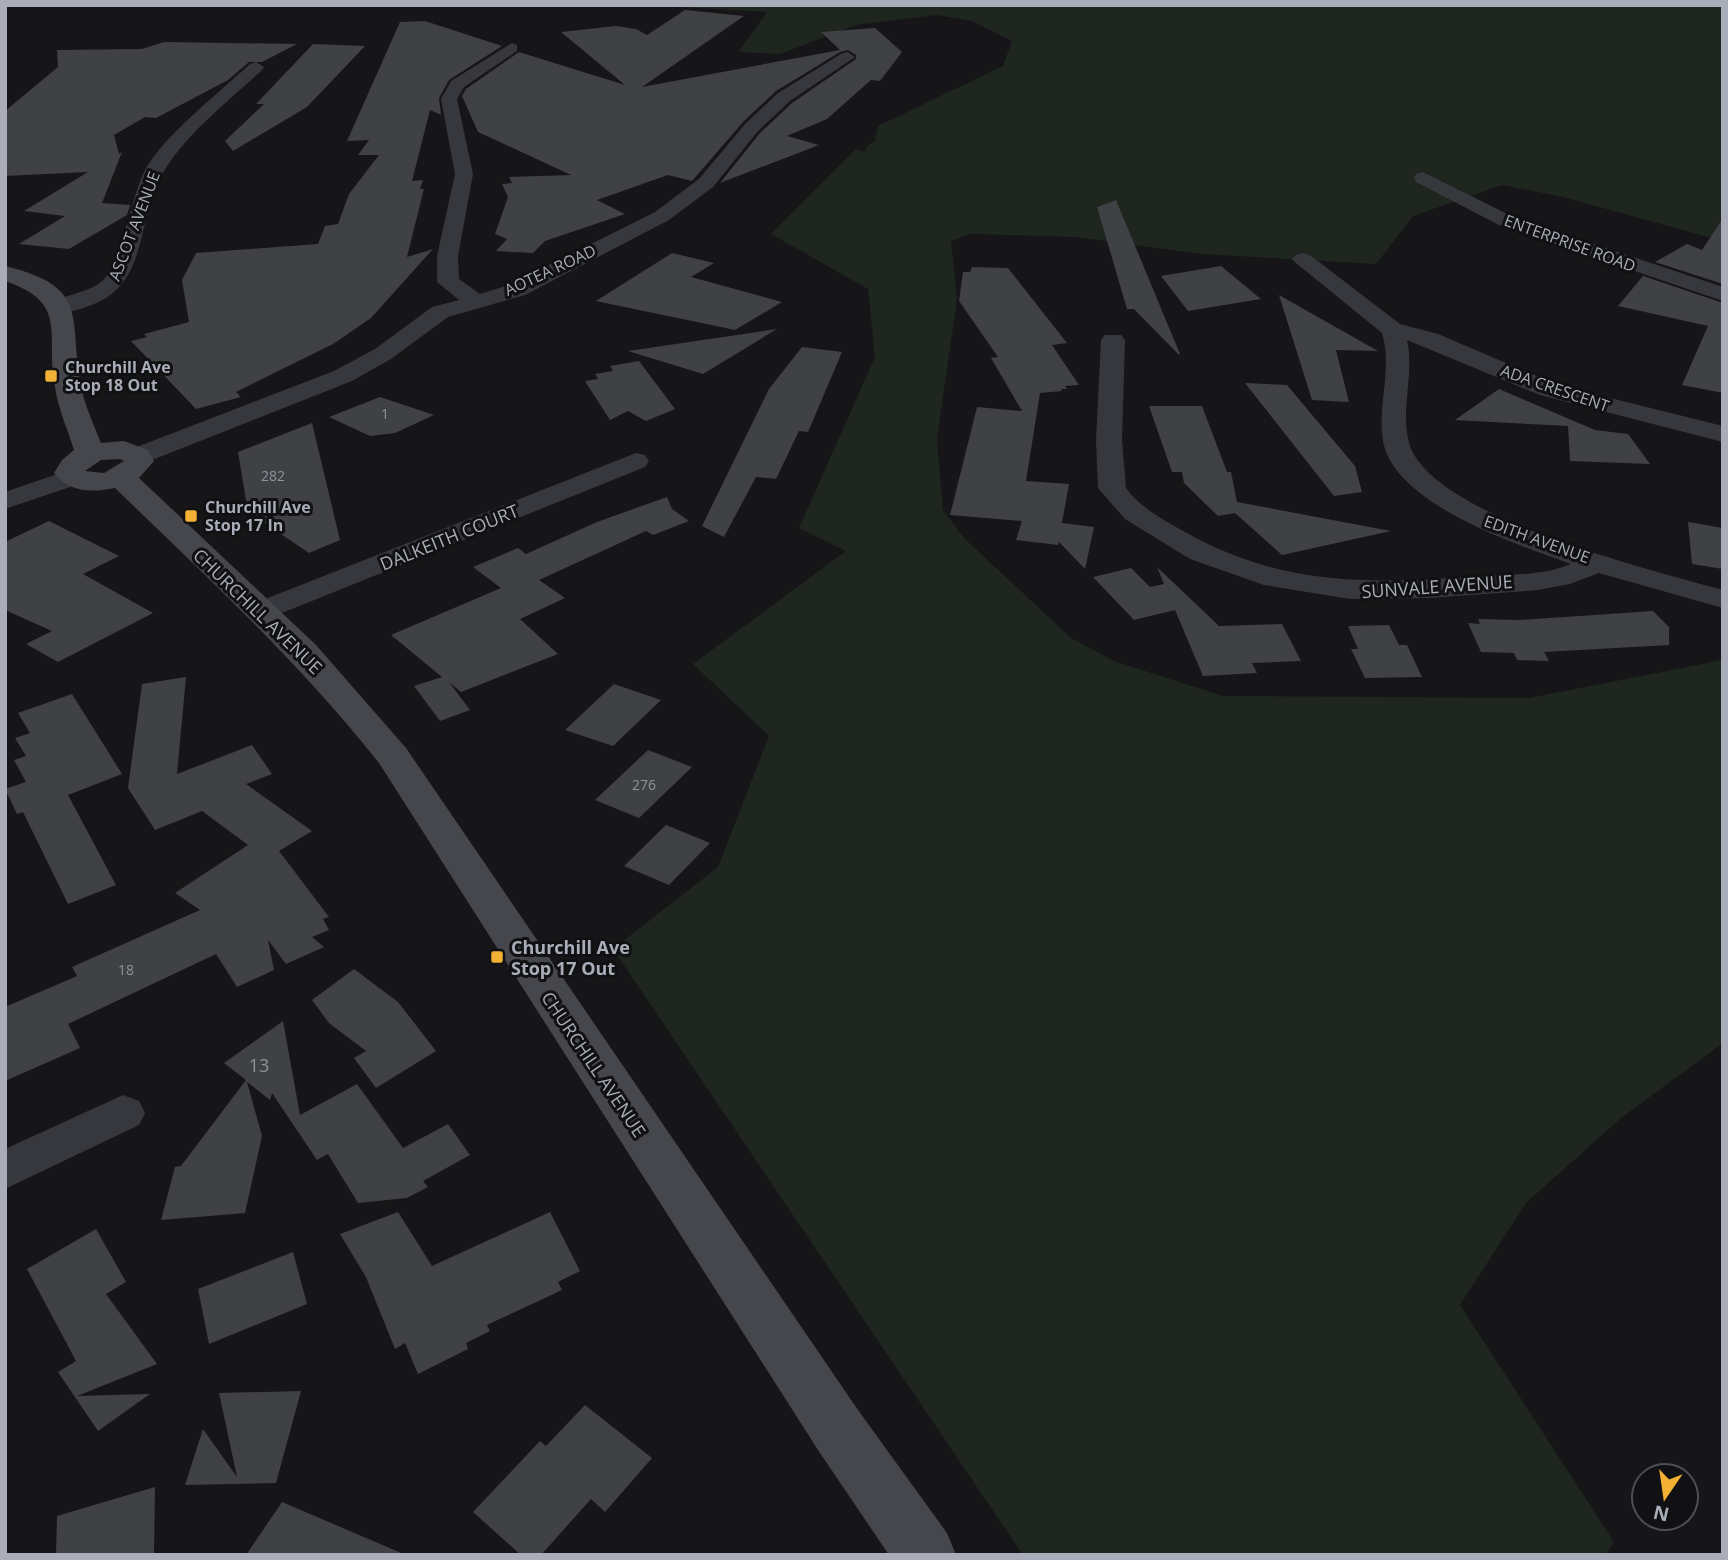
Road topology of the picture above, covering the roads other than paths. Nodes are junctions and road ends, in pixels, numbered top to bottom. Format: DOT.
graph roads {
  1 [pos="512,48"];
  2 [pos="847,57"];
  3 [pos="256,67"];
  4 [pos="1423,178"];
  5 [pos="1303,260"];
  6 [pos="5,274"];
  7 [pos="1723,294"];
  8 [pos="476,301"];
  9 [pos="60,307"];
  10 [pos="1392,329"];
  11 [pos="1113,340"];
  12 [pos="1723,434"];
  13 [pos="636,461"];
  14 [pos="116,462"];
  15 [pos="72,477"];
  16 [pos="5,501"];
  17 [pos="1599,562"];
  18 [pos="1723,599"];
  19 [pos="261,611"];
  20 [pos="123,1114"];
  21 [pos="5,1170"];
  22 [pos="925,1555"];
  1 -- 8 [label="street"];
  2 -- 8 [label="street, AOTEA ROAD"];
  3 -- 9 [label="street, ASCOT AVENUE"];
  4 -- 7 [label="street, ENTERPRISE ROAD"];
  5 -- 10 [label="street"];
  6 -- 9 [label="street"];
  8 -- 14 [label="street, AOTEA ROAD"];
  9 -- 14 [label="street, CHURCHILL AVENUE"];
  10 -- 12 [label="street, ADA CRESCENT"];
  10 -- 17 [label="street, EDITH AVENUE"];
  11 -- 17 [label="street, SUNVALE AVENUE"];
  13 -- 19 [label="street, DALKEITH COURT"];
  14 -- 15 [label="street"];
  14 -- 19 [label="street, CHURCHILL AVENUE"];
  15 -- 16 [label="street"];
  17 -- 18 [label="street, EDITH AVENUE"];
  19 -- 22 [label="street, CHURCHILL AVENUE"];
  20 -- 21 [label="street"];
}
